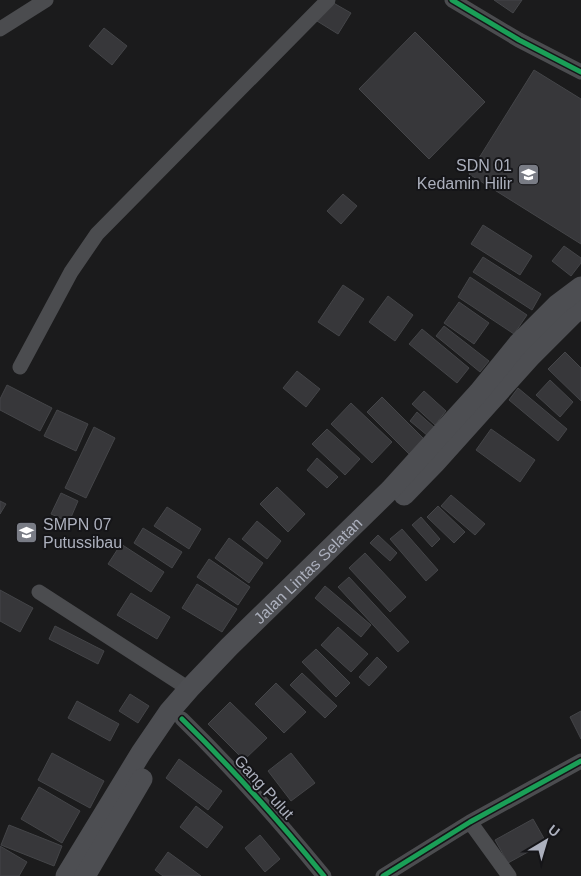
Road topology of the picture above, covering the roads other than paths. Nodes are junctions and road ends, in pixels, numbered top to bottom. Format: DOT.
graph roads {
  1 [pos="46,0"];
  2 [pos="328,0"];
  3 [pos="452,0"];
  4 [pos="0,29"];
  5 [pos="581,72"];
  6 [pos="581,287"];
  7 [pos="578,316"];
  8 [pos="20,367"];
  9 [pos="395,494"];
  10 [pos="39,592"];
  11 [pos="189,689"];
  12 [pos="182,719"];
  13 [pos="581,761"];
  14 [pos="470,822"];
  15 [pos="101,834"];
  16 [pos="66,876"];
  17 [pos="85,876"];
  18 [pos="324,876"];
  19 [pos="383,876"];
  20 [pos="510,876"];
  1 -- 4 [label="street"];
  2 -- 8 [label="street"];
  3 -- 5 [label="street"];
  6 -- 9 [label="highway, Jalan Lintas Selatan"];
  7 -- 9 [label="highway, Jalan Lintas Selatan"];
  9 -- 11 [label="highway, Jalan Lintas Selatan"];
  9 -- 12 [label="highway, Jalan Lintas Selatan"];
  10 -- 11 [label="street"];
  11 -- 15 [label="highway, Jalan Lintas Selatan"];
  12 -- 15 [label="highway, Jalan Lintas Selatan"];
  12 -- 18 [label="street, Gang Pulut"];
  13 -- 14 [label="street"];
  14 -- 19 [label="street"];
  14 -- 20 [label="street"];
  15 -- 16 [label="highway, Jalan Lintas Selatan"];
  15 -- 17 [label="highway, Jalan Lintas Selatan"];
}
